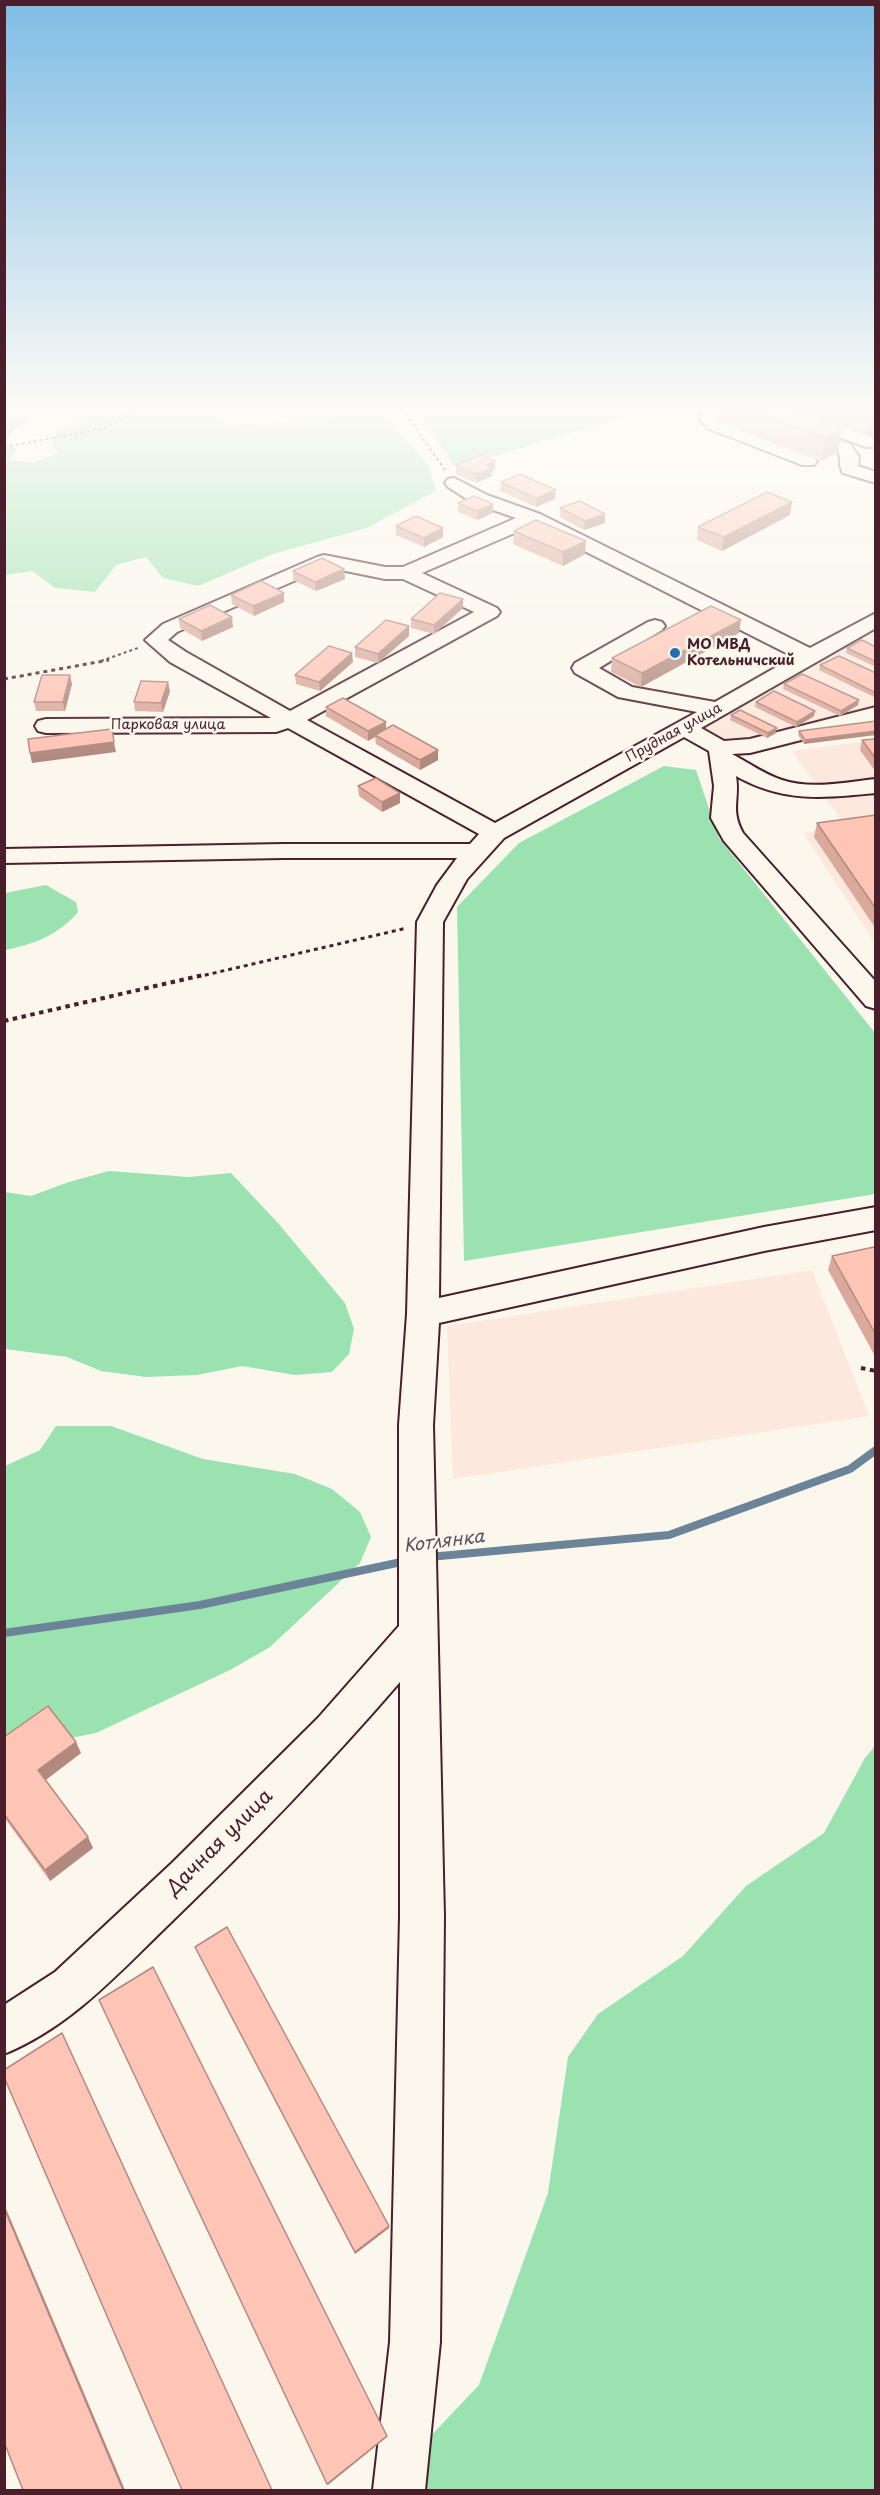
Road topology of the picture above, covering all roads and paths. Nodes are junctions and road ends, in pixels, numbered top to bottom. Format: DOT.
graph roads {
  1 [pos="516,525"];
  2 [pos="548,525"];
  3 [pos="406,573"];
  4 [pos="876,619"];
  5 [pos="655,626"];
  6 [pos="155,640"];
  7 [pos="809,656"];
  8 [pos="4,679"];
  9 [pos="719,709"];
  10 [pos="876,714"];
  11 [pos="291,720"];
  12 [pos="46,726"];
  13 [pos="685,728"];
  14 [pos="720,752"];
  15 [pos="876,786"];
  16 [pos="485,842"];
  17 [pos="4,856"];
  18 [pos="430,922"];
  19 [pos="876,1000"];
  20 [pos="4,1021"];
  21 [pos="876,1218"];
  22 [pos="423,1314"];
  23 [pos="861,1368"];
  24 [pos="876,1371"];
  25 [pos="417,1634"];
  26 [pos="4,2032"];
  27 [pos="399,2490"];
  1 -- 3 [label="street"];
  2 -- 7 [label="street"];
  3 -- 6 [label="street"];
  3 -- 11 [label="street, Парковая улица"];
  4 -- 7 [label="street, Прудная улица"];
  5 -- 9 [label="street"];
  6 -- 8 [label="path"];
  6 -- 11 [label="street"];
  7 -- 9 [label="street, Прудная улица"];
  9 -- 13 [label="street, Прудная улица"];
  10 -- 14 [label="street"];
  11 -- 12 [label="street, Парковая улица"];
  11 -- 16 [label="street"];
  13 -- 14 [label="street"];
  13 -- 16 [label="street, Прудная улица"];
  14 -- 15 [label="street"];
  14 -- 19 [label="street"];
  16 -- 17 [label="street"];
  16 -- 18 [label="street"];
  18 -- 20 [label="path"];
  18 -- 22 [label="street"];
  21 -- 22 [label="street"];
  22 -- 25 [label="street"];
  23 -- 24 [label="path"];
  25 -- 26 [label="street, Дачная улица"];
  25 -- 27 [label="street"];
}
